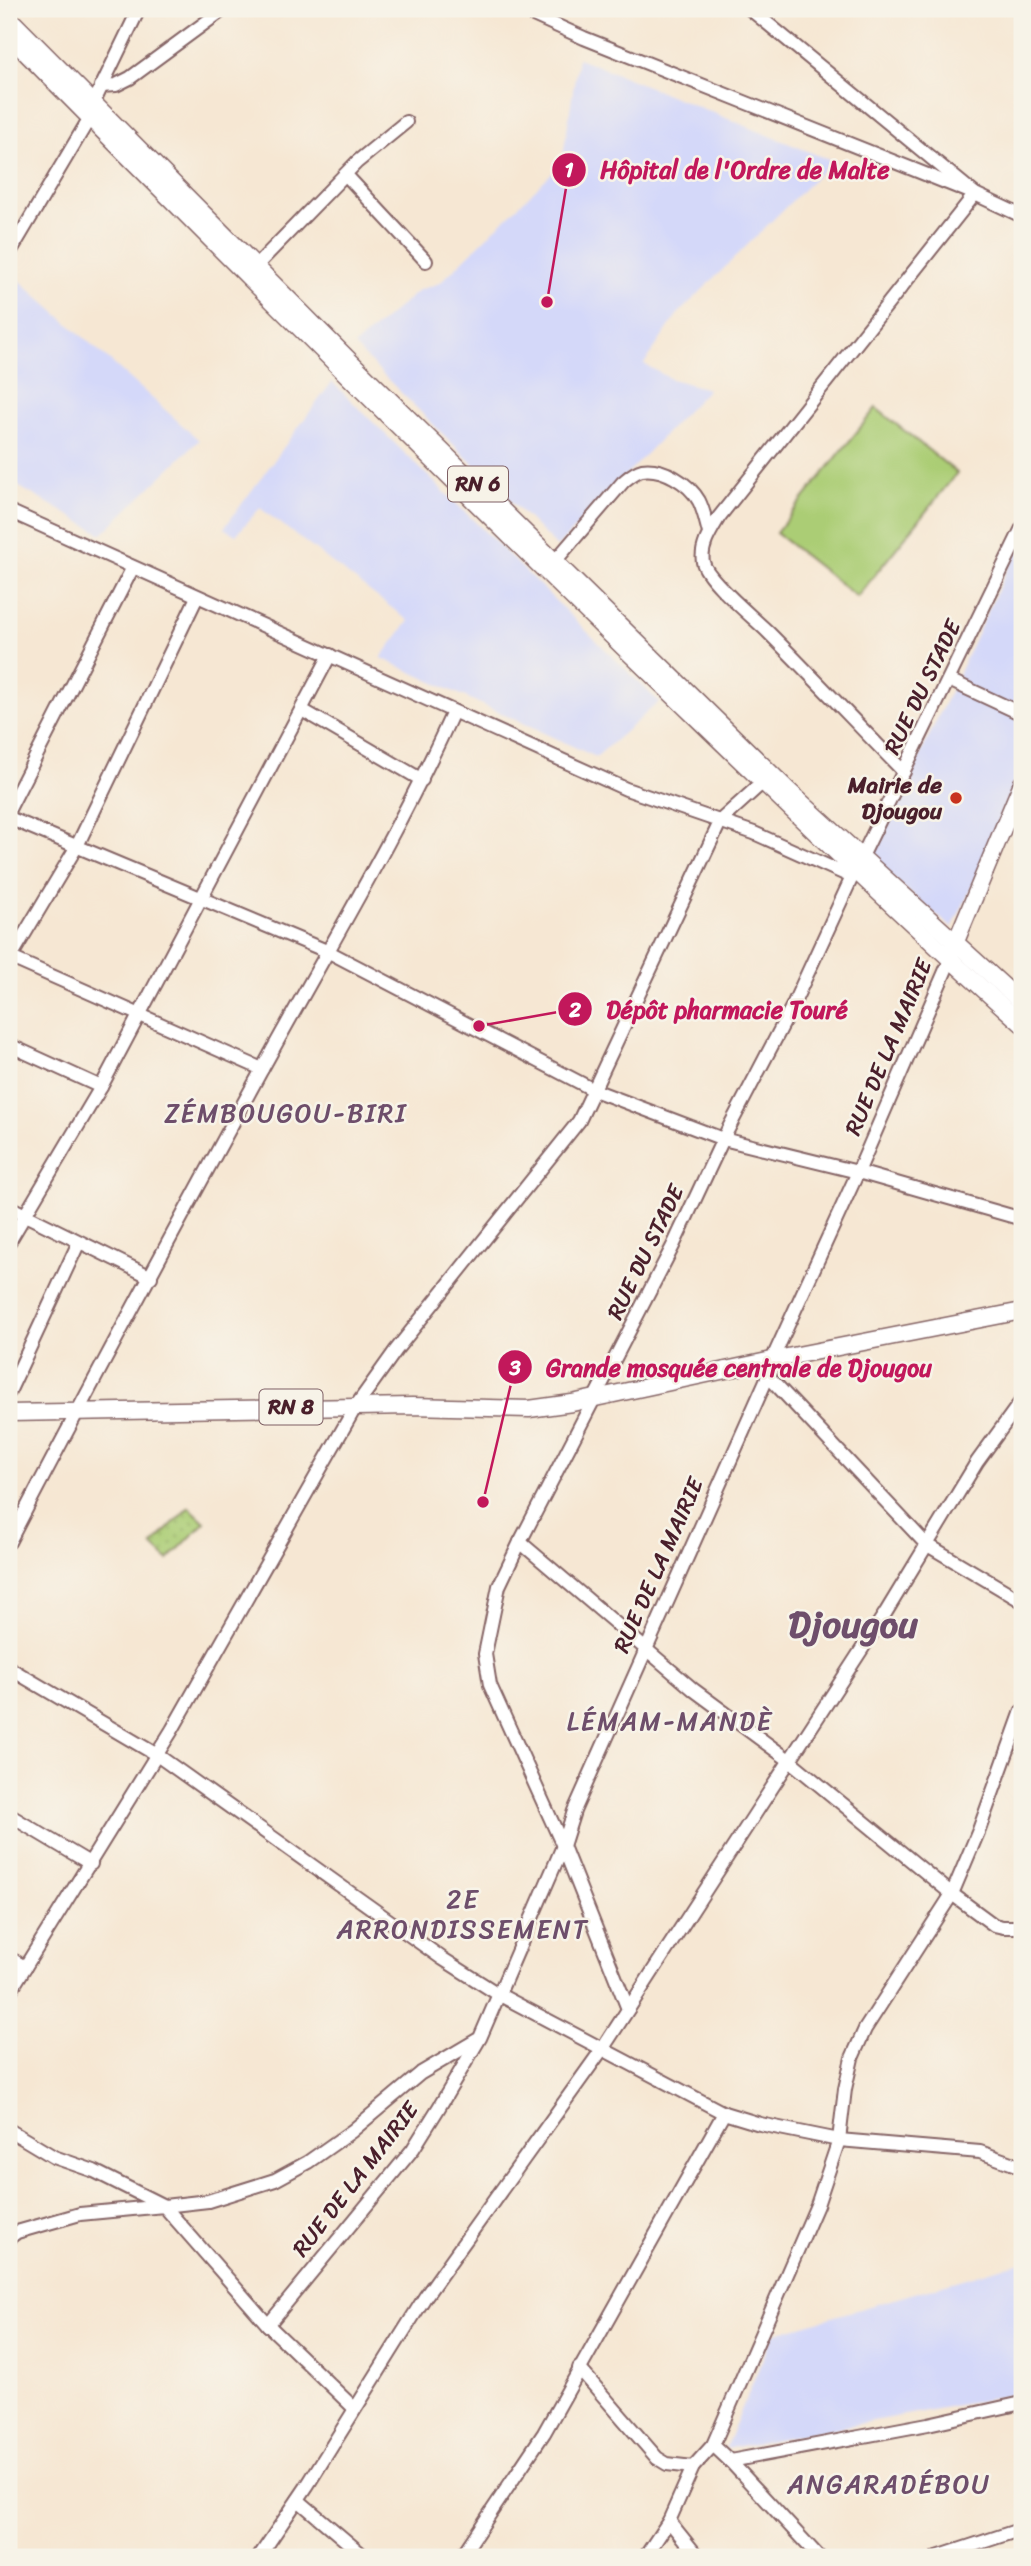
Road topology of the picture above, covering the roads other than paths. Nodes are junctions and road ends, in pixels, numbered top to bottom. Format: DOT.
graph roads {
  1 [pos="139,9"];
  2 [pos="224,9"];
  3 [pos="520,9"];
  4 [pos="750,9"];
  5 [pos="9,18"];
  6 [pos="9,38"];
  7 [pos="101,86"];
  8 [pos="93,102"];
  9 [pos="89,119"];
  10 [pos="406,122"];
  11 [pos="346,175"];
  12 [pos="975,194"];
  13 [pos="1022,216"];
  14 [pos="9,254"];
  15 [pos="426,261"];
  16 [pos="251,271"];
  17 [pos="9,511"];
  18 [pos="1022,528"];
  19 [pos="709,533"];
  20 [pos="556,560"];
  21 [pos="132,569"];
  22 [pos="197,597"];
  23 [pos="330,655"];
  24 [pos="949,680"];
  25 [pos="302,710"];
  26 [pos="453,712"];
  27 [pos="1022,714"];
  28 [pos="904,772"];
  29 [pos="422,780"];
  30 [pos="769,780"];
  31 [pos="1022,783"];
  32 [pos="9,809"];
  33 [pos="9,818"];
  34 [pos="721,820"];
  35 [pos="77,846"];
  36 [pos="857,869"];
  37 [pos="200,896"];
  38 [pos="955,943"];
  39 [pos="329,952"];
  40 [pos="9,958"];
  41 [pos="950,960"];
  42 [pos="1022,1003"];
  43 [pos="139,1016"];
  44 [pos="1022,1024"];
  45 [pos="9,1045"];
  46 [pos="262,1069"];
  47 [pos="101,1087"];
  48 [pos="594,1090"];
  49 [pos="723,1139"];
  50 [pos="858,1172"];
  51 [pos="9,1207"];
  52 [pos="24,1215"];
  53 [pos="1022,1219"];
  54 [pos="9,1242"];
  55 [pos="79,1242"];
  56 [pos="151,1277"];
  57 [pos="1022,1311"];
  58 [pos="770,1368"];
  59 [pos="9,1391"];
  60 [pos="595,1397"];
  61 [pos="1022,1400"];
  62 [pos="356,1406"];
  63 [pos="77,1410"];
  64 [pos="9,1413"];
  65 [pos="9,1542"];
  66 [pos="520,1542"];
  67 [pos="926,1544"];
  68 [pos="1022,1601"];
  69 [pos="646,1648"];
  70 [pos="9,1668"];
  71 [pos="1022,1712"];
  72 [pos="157,1755"];
  73 [pos="789,1760"];
  74 [pos="9,1815"];
  75 [pos="563,1846"];
  76 [pos="91,1864"];
  77 [pos="953,1894"];
  78 [pos="1022,1927"];
  79 [pos="9,1958"];
  80 [pos="25,1967"];
  81 [pos="9,1993"];
  82 [pos="498,1994"];
  83 [pos="628,2009"];
  84 [pos="480,2038"];
  85 [pos="603,2048"];
  86 [pos="724,2113"];
  87 [pos="9,2130"];
  88 [pos="839,2140"];
  89 [pos="1022,2168"];
  90 [pos="164,2206"];
  91 [pos="9,2238"];
  92 [pos="268,2325"];
  93 [pos="579,2368"];
  94 [pos="1022,2403"];
  95 [pos="354,2408"];
  96 [pos="713,2445"];
  97 [pos="730,2461"];
  98 [pos="693,2467"];
  99 [pos="298,2500"];
  100 [pos="668,2521"];
  101 [pos="1022,2529"];
  102 [pos="260,2557"];
  103 [pos="365,2557"];
  104 [pos="461,2557"];
  105 [pos="645,2557"];
  106 [pos="698,2557"];
  107 [pos="820,2557"];
  108 [pos="937,2557"];
  1 -- 7 [label="street"];
  2 -- 7 [label="street"];
  3 -- 12 [label="street"];
  4 -- 12 [label="street"];
  5 -- 8 [label="main road, RN 6"];
  6 -- 9 [label="main road, RN 6"];
  7 -- 8 [label="street"];
  8 -- 9 [label="street"];
  8 -- 16 [label="main road, RN 6"];
  9 -- 14 [label="street"];
  9 -- 16 [label="main road, RN 6"];
  10 -- 11 [label="street"];
  11 -- 15 [label="street"];
  11 -- 16 [label="street"];
  12 -- 13 [label="street"];
  12 -- 19 [label="street"];
  16 -- 20 [label="main road, RN 6"];
  16 -- 30 [label="main road, RN 6"];
  17 -- 21 [label="street"];
  18 -- 24 [label="street, RUE DU STADE"];
  19 -- 20 [label="street"];
  19 -- 28 [label="street"];
  20 -- 30 [label="main road, RN 6"];
  21 -- 22 [label="street"];
  21 -- 32 [label="street"];
  22 -- 23 [label="street"];
  22 -- 35 [label="street"];
  23 -- 25 [label="street"];
  23 -- 26 [label="street"];
  24 -- 27 [label="street"];
  24 -- 28 [label="street, RUE DU STADE"];
  25 -- 29 [label="street"];
  25 -- 37 [label="street"];
  26 -- 29 [label="street"];
  26 -- 34 [label="street"];
  28 -- 36 [label="street, RUE DU STADE"];
  29 -- 39 [label="street"];
  30 -- 34 [label="street"];
  30 -- 36 [label="main road, RN 6"];
  31 -- 38 [label="main road, RUE DE LA MAIRIE"];
  33 -- 35 [label="street"];
  34 -- 36 [label="street"];
  34 -- 48 [label="street"];
  35 -- 37 [label="street"];
  35 -- 40 [label="street"];
  36 -- 38 [label="main road, RN 6"];
  36 -- 41 [label="main road, RN 6"];
  36 -- 49 [label="street, RUE DU STADE"];
  37 -- 39 [label="street"];
  37 -- 43 [label="street"];
  38 -- 41 [label="main road, RUE DE LA MAIRIE"];
  38 -- 42 [label="main road, RN 6"];
  39 -- 46 [label="street"];
  39 -- 48 [label="street"];
  40 -- 43 [label="street"];
  41 -- 44 [label="main road, RN 6"];
  41 -- 50 [label="street, RUE DE LA MAIRIE"];
  43 -- 46 [label="street"];
  43 -- 47 [label="street"];
  45 -- 47 [label="street"];
  46 -- 56 [label="street"];
  47 -- 52 [label="street"];
  48 -- 49 [label="street"];
  48 -- 62 [label="street"];
  49 -- 50 [label="street"];
  49 -- 60 [label="street, RUE DU STADE"];
  50 -- 53 [label="street"];
  50 -- 58 [label="street, RUE DE LA MAIRIE"];
  51 -- 52 [label="street"];
  52 -- 54 [label="street"];
  52 -- 55 [label="street"];
  55 -- 56 [label="street"];
  55 -- 59 [label="street"];
  56 -- 63 [label="street"];
  57 -- 58 [label="main road, RN 8"];
  58 -- 60 [label="main road, RN 8"];
  58 -- 67 [label="street"];
  58 -- 69 [label="street, RUE DE LA MAIRIE"];
  60 -- 62 [label="main road, RN 8"];
  60 -- 66 [label="street, RUE DU STADE"];
  61 -- 67 [label="street"];
  62 -- 63 [label="main road, RN 8"];
  62 -- 72 [label="street"];
  63 -- 64 [label="main road, RN 8"];
  63 -- 65 [label="street"];
  66 -- 69 [label="street"];
  66 -- 75 [label="street, RUE DU STADE"];
  67 -- 68 [label="street"];
  67 -- 73 [label="street"];
  69 -- 73 [label="street"];
  69 -- 75 [label="street, RUE DE LA MAIRIE"];
  70 -- 72 [label="street"];
  71 -- 77 [label="street"];
  72 -- 76 [label="street"];
  72 -- 82 [label="street"];
  73 -- 77 [label="street"];
  73 -- 83 [label="street"];
  74 -- 76 [label="street"];
  75 -- 82 [label="street, RUE DE LA MAIRIE"];
  75 -- 83 [label="street, RUE DU STADE"];
  76 -- 80 [label="street"];
  77 -- 78 [label="street"];
  77 -- 88 [label="street"];
  79 -- 80 [label="street"];
  80 -- 81 [label="street"];
  82 -- 84 [label="street, RUE DE LA MAIRIE"];
  82 -- 85 [label="street"];
  83 -- 85 [label="street"];
  84 -- 90 [label="street"];
  84 -- 92 [label="street, RUE DE LA MAIRIE"];
  85 -- 86 [label="street"];
  85 -- 95 [label="street"];
  86 -- 88 [label="street"];
  86 -- 93 [label="street"];
  87 -- 90 [label="street"];
  88 -- 89 [label="street"];
  88 -- 96 [label="street"];
  90 -- 91 [label="street"];
  90 -- 92 [label="street"];
  92 -- 95 [label="street"];
  93 -- 98 [label="street"];
  93 -- 104 [label="street"];
  94 -- 97 [label="street"];
  95 -- 99 [label="street"];
  96 -- 97 [label="street"];
  96 -- 98 [label="street"];
  97 -- 107 [label="street"];
  98 -- 100 [label="street"];
  99 -- 102 [label="street"];
  99 -- 103 [label="street"];
  100 -- 105 [label="street"];
  100 -- 106 [label="street"];
  101 -- 108 [label="street"];
}
